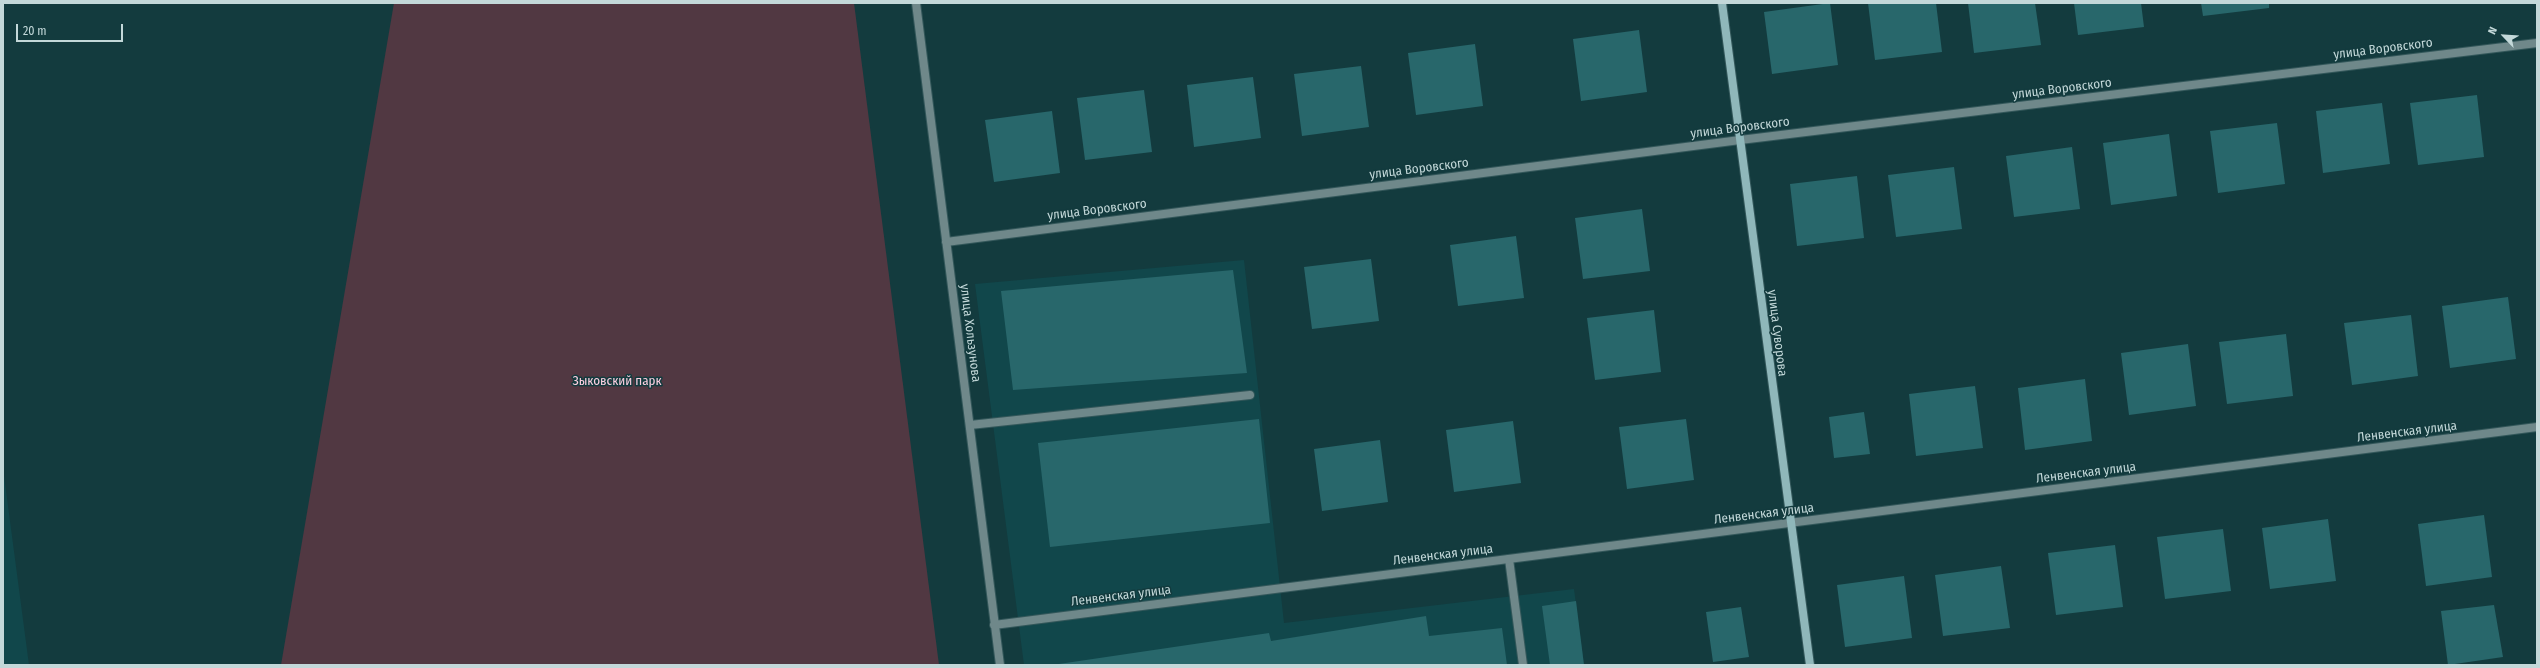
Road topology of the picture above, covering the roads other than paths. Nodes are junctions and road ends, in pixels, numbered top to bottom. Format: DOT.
graph roads {
  1 [pos="916,3"];
  2 [pos="1722,3"];
  3 [pos="2537,43"];
  4 [pos="1740,140"];
  5 [pos="946,242"];
  6 [pos="1250,395"];
  7 [pos="970,425"];
  8 [pos="2537,427"];
  9 [pos="1790,523"];
  10 [pos="1509,558"];
  11 [pos="994,624"];
  12 [pos="1000,665"];
  13 [pos="1522,665"];
  14 [pos="1810,665"];
  1 -- 5 [label="street, улица Хользунова"];
  2 -- 4 [label="street, улица Суворова"];
  3 -- 4 [label="street, улица Воровского"];
  4 -- 5 [label="street, улица Воровского"];
  4 -- 9 [label="street, улица Суворова"];
  5 -- 7 [label="street, улица Хользунова"];
  6 -- 7 [label="street"];
  7 -- 11 [label="street, улица Хользунова"];
  8 -- 9 [label="street, Ленвенская улица"];
  9 -- 10 [label="street, Ленвенская улица"];
  9 -- 14 [label="street, улица Суворова"];
  10 -- 11 [label="street, Ленвенская улица"];
  10 -- 13 [label="street"];
  11 -- 12 [label="street, улица Хользунова"];
}
